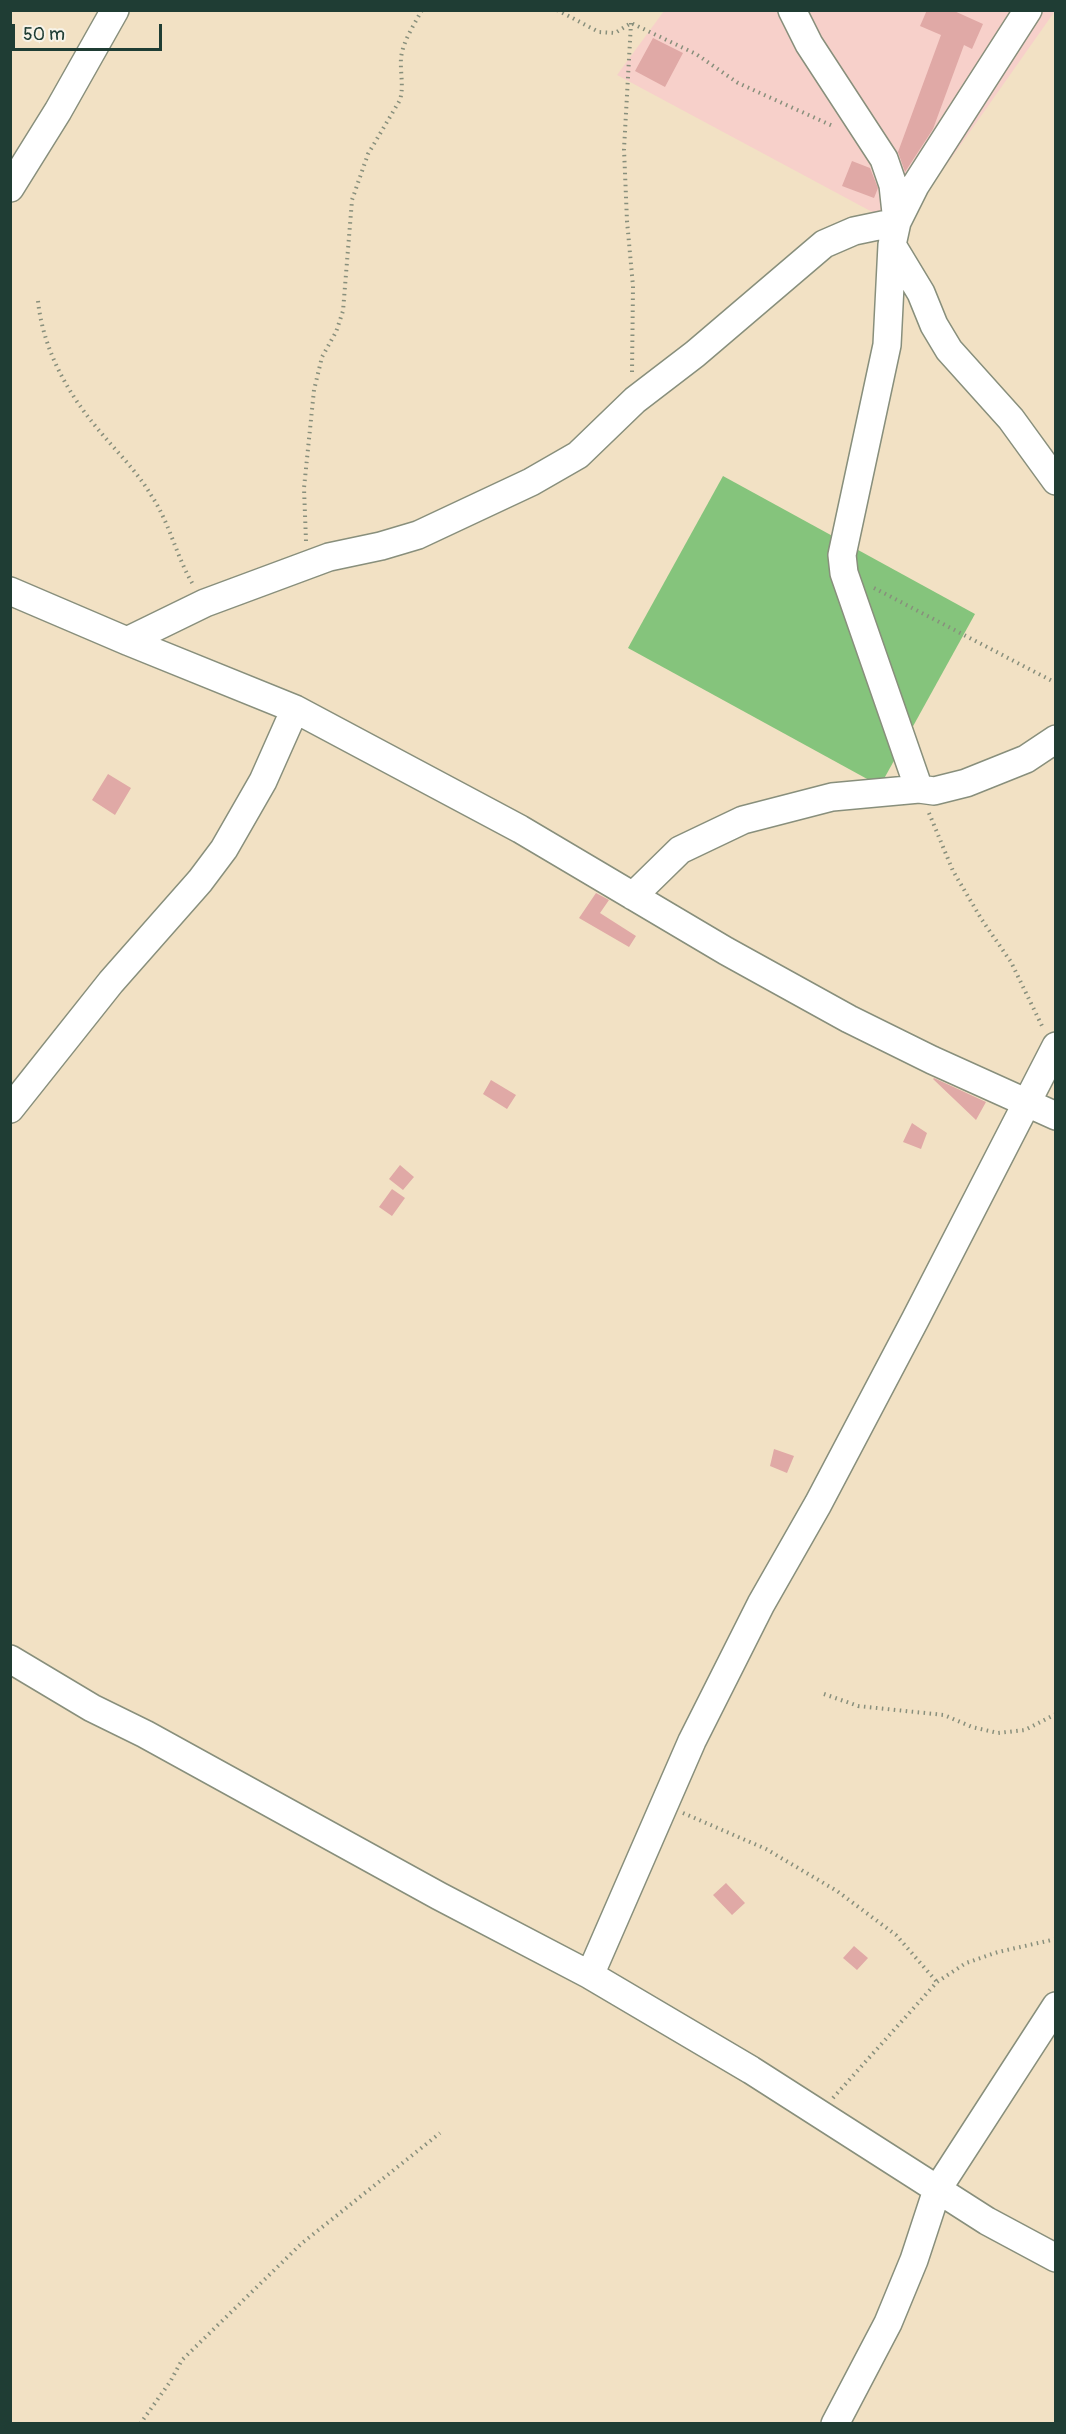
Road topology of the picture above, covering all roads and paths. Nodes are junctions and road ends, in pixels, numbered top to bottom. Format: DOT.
graph roads {
  1 [pos="115,10"];
  2 [pos="422,10"];
  3 [pos="557,10"];
  4 [pos="792,10"];
  5 [pos="1028,10"];
  6 [pos="631,23"];
  7 [pos="873,140"];
  8 [pos="10,188"];
  9 [pos="895,233"];
  10 [pos="38,301"];
  11 [pos="630,405"];
  12 [pos="1056,482"];
  13 [pos="308,566"];
  14 [pos="844,573"];
  15 [pos="10,591"];
  16 [pos="206,603"];
  17 [pos="126,641"];
  18 [pos="1056,683"];
  19 [pos="295,709"];
  20 [pos="1056,739"];
  21 [pos="919,789"];
  22 [pos="633,896"];
  23 [pos="1054,1048"];
  24 [pos="1028,1102"];
  25 [pos="10,1109"];
  26 [pos="1056,1116"];
  27 [pos="10,1659"];
  28 [pos="824,1694"];
  29 [pos="1056,1714"];
  30 [pos="663,1805"];
  31 [pos="1056,1939"];
  32 [pos="590,1975"];
  33 [pos="938,1982"];
  34 [pos="1056,2006"];
  35 [pos="819,2114"];
  36 [pos="440,2133"];
  37 [pos="937,2190"];
  38 [pos="1056,2258"];
  39 [pos="140,2424"];
  40 [pos="835,2424"];
  1 -- 8 [label="street"];
  2 -- 13 [label="path"];
  3 -- 6 [label="path"];
  4 -- 7 [label="street"];
  5 -- 9 [label="street"];
  6 -- 7 [label="path"];
  6 -- 11 [label="path"];
  7 -- 9 [label="street"];
  9 -- 11 [label="street"];
  9 -- 12 [label="street"];
  9 -- 14 [label="street"];
  10 -- 16 [label="path"];
  11 -- 13 [label="street"];
  13 -- 16 [label="street"];
  14 -- 18 [label="path"];
  14 -- 21 [label="street"];
  15 -- 17 [label="street"];
  16 -- 17 [label="street"];
  17 -- 19 [label="street"];
  19 -- 22 [label="street"];
  19 -- 25 [label="street"];
  20 -- 21 [label="street"];
  21 -- 22 [label="street"];
  21 -- 23 [label="path"];
  22 -- 24 [label="street"];
  23 -- 24 [label="street"];
  24 -- 26 [label="street"];
  24 -- 30 [label="street"];
  27 -- 32 [label="street"];
  28 -- 29 [label="path"];
  30 -- 32 [label="street"];
  30 -- 33 [label="path"];
  31 -- 33 [label="path"];
  32 -- 35 [label="street"];
  33 -- 35 [label="path"];
  34 -- 37 [label="street"];
  35 -- 37 [label="street"];
  36 -- 39 [label="path"];
  37 -- 38 [label="street"];
  37 -- 40 [label="street"];
}
